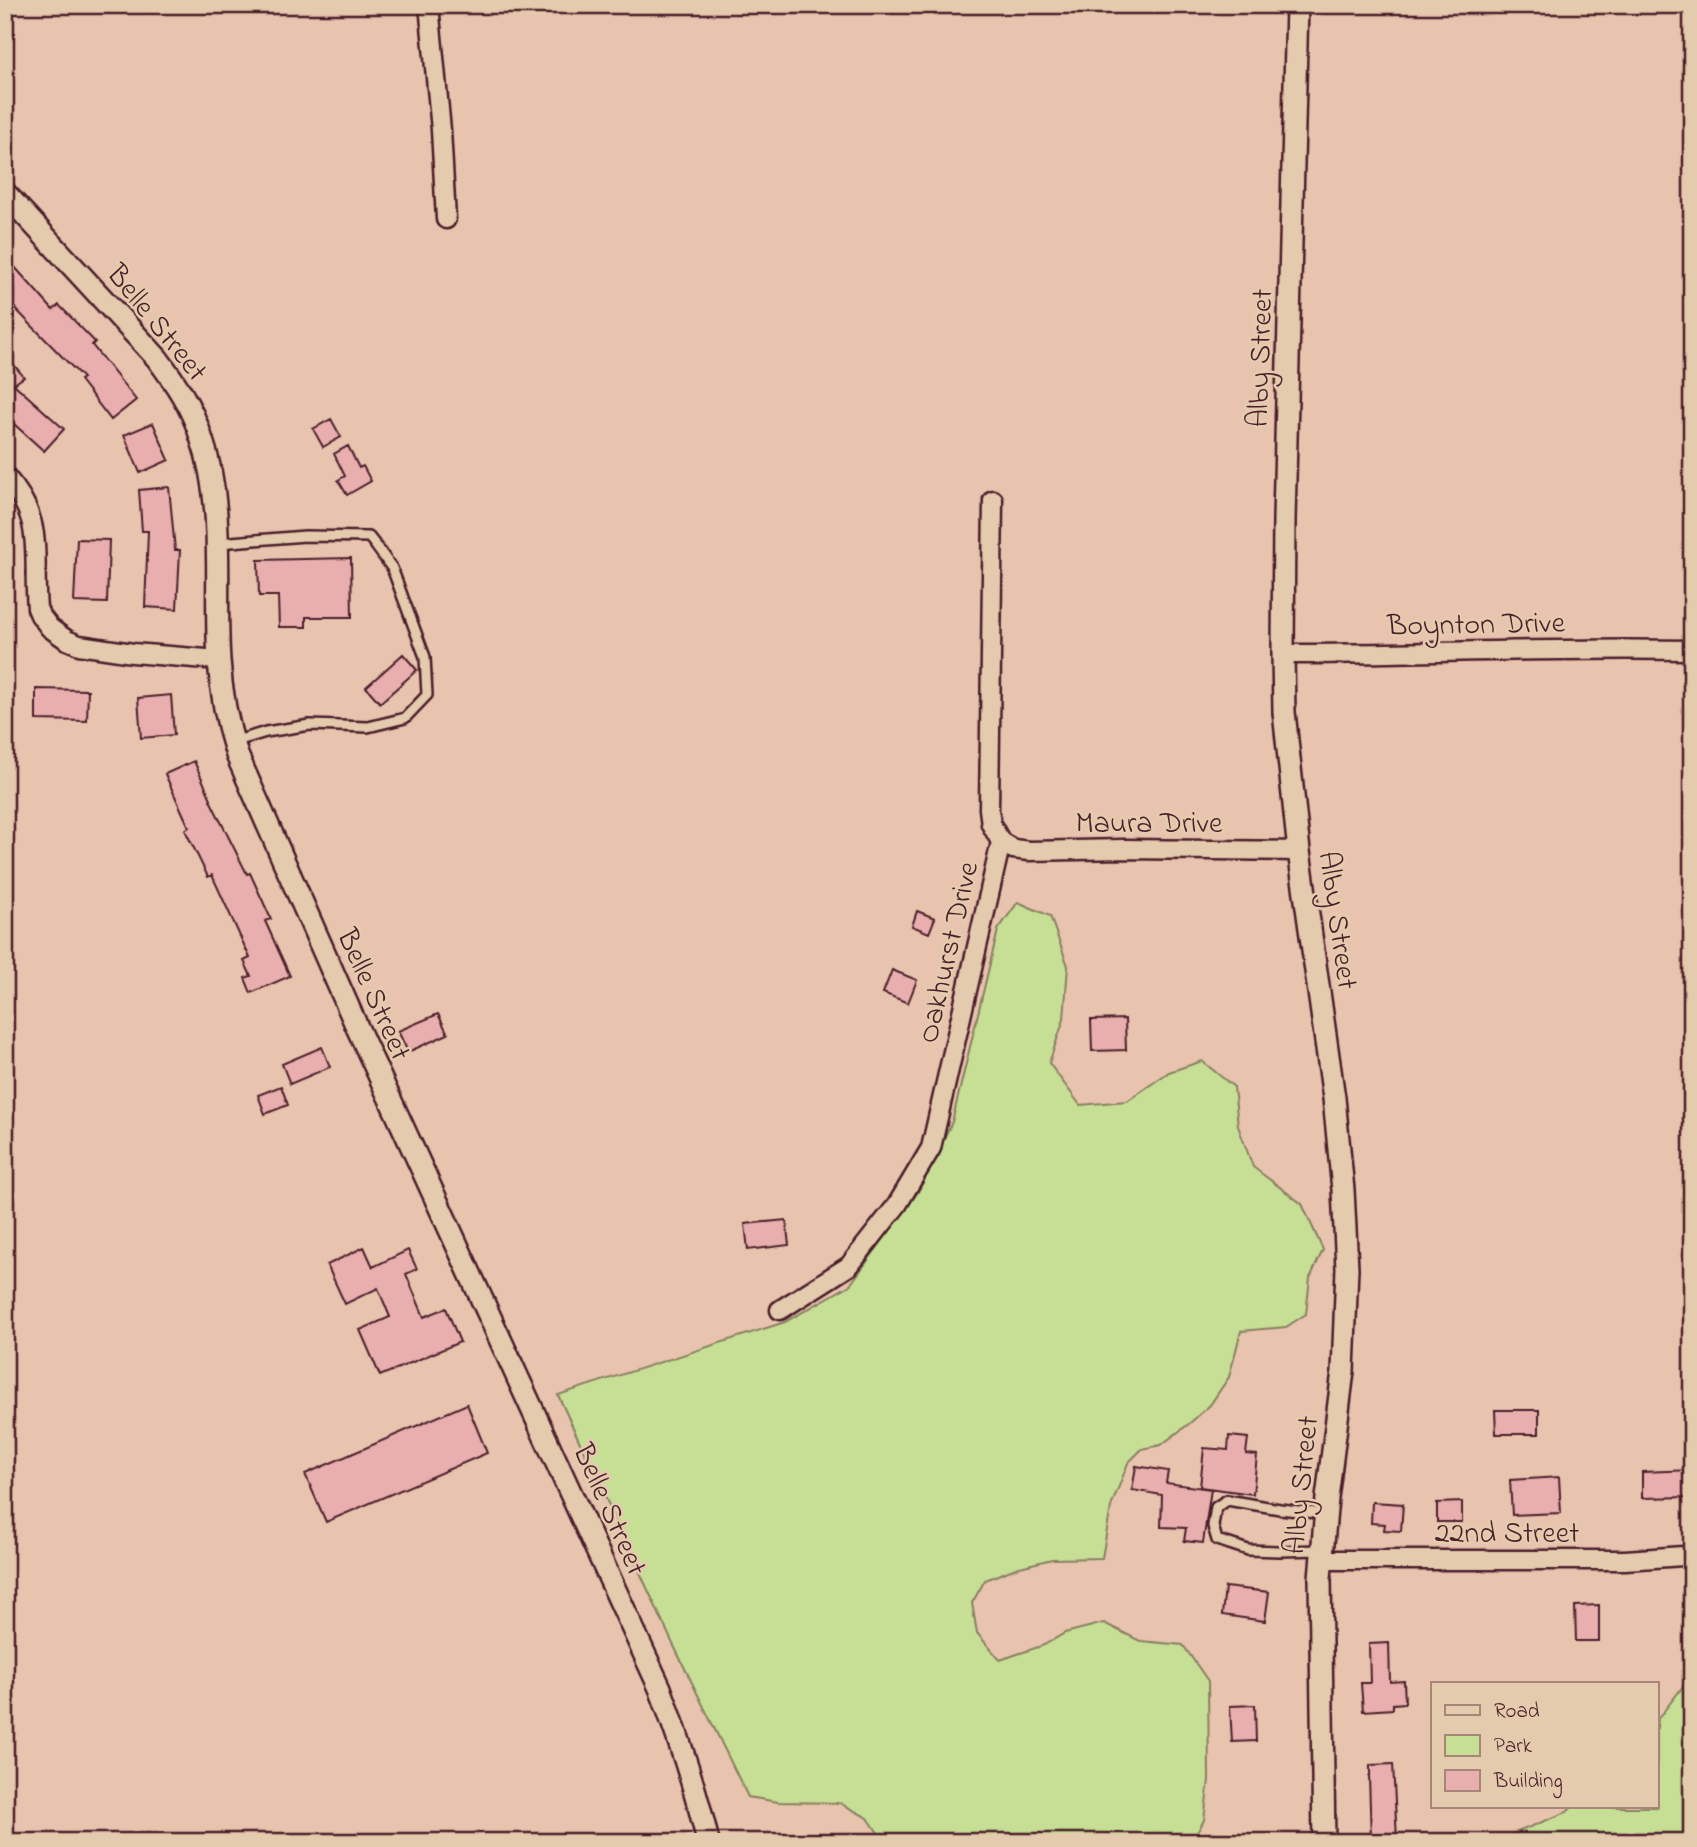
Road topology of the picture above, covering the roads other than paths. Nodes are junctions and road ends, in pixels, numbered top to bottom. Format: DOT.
graph roads {
  1 [pos="429,5"];
  2 [pos="1297,5"];
  3 [pos="5,192"];
  4 [pos="446,219"];
  5 [pos="5,476"];
  6 [pos="993,500"];
  7 [pos="217,544"];
  8 [pos="1692,650"];
  9 [pos="1283,654"];
  10 [pos="219,660"];
  11 [pos="233,742"];
  12 [pos="1001,842"];
  13 [pos="1299,850"];
  14 [pos="780,1310"];
  15 [pos="1325,1514"];
  16 [pos="1692,1554"];
  17 [pos="1321,1555"];
  18 [pos="701,1811"];
  19 [pos="695,1842"];
  20 [pos="708,1842"];
  21 [pos="1324,1842"];
  1 -- 4 [label="street"];
  2 -- 9 [label="street, Alby Street"];
  3 -- 7 [label="street, Belle Street"];
  5 -- 10 [label="street"];
  6 -- 12 [label="street, Oakhurst Drive"];
  7 -- 10 [label="street, Belle Street"];
  7 -- 11 [label="lane"];
  8 -- 9 [label="street, Boynton Drive"];
  9 -- 13 [label="street, Alby Street"];
  10 -- 11 [label="street, Belle Street"];
  11 -- 18 [label="street, Belle Street"];
  12 -- 13 [label="street, Maura Drive"];
  12 -- 14 [label="street, Oakhurst Drive"];
  13 -- 15 [label="street, Alby Street"];
  15 -- 17 [label="street, Alby Street"];
  15 -- 17 [label="lane"];
  16 -- 17 [label="street, 22nd Street"];
  17 -- 21 [label="street, Alby Street"];
  18 -- 19 [label="street, Belle Street"];
  18 -- 20 [label="street"];
}
